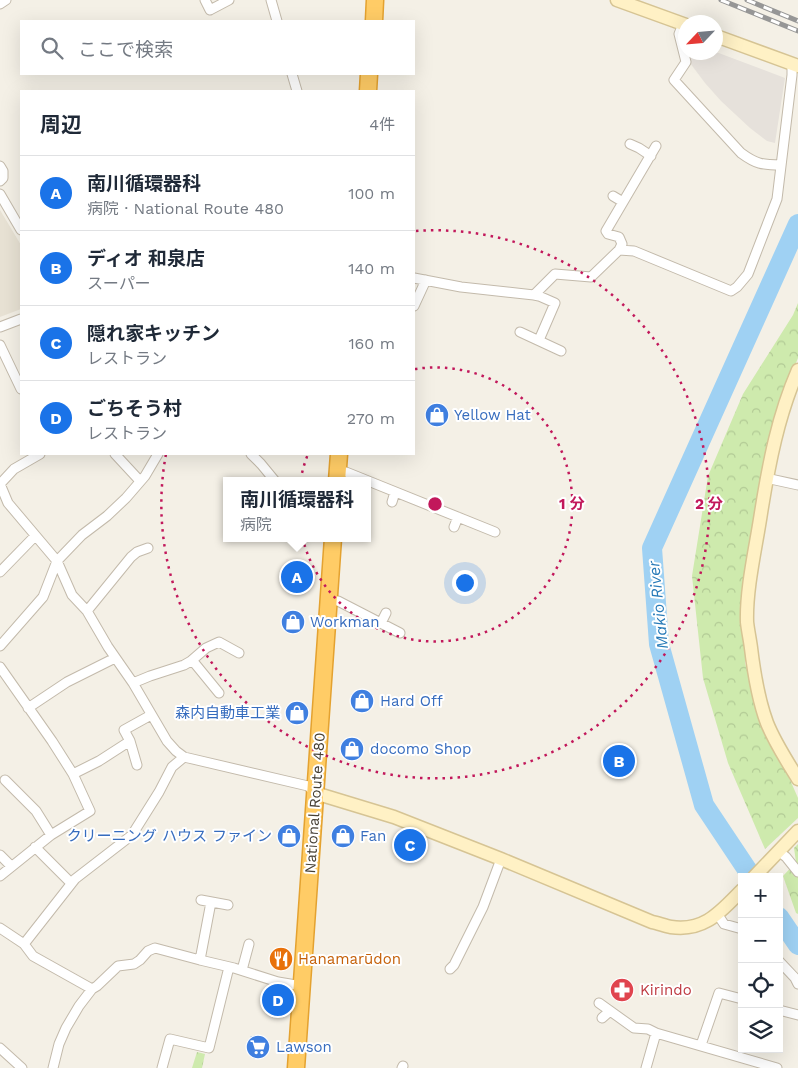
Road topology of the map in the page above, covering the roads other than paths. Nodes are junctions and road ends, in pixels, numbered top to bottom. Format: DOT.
graph roads {
  1 [pos="6,0"];
  2 [pos="205,0"];
  3 [pos="229,0"];
  4 [pos="271,0"];
  5 [pos="375,0"];
  6 [pos="617,0"];
  7 [pos="632,2"];
  8 [pos="0,4"];
  9 [pos="277,20"];
  10 [pos="374,20"];
  11 [pos="678,21"];
  12 [pos="723,38"];
  13 [pos="686,60"];
  14 [pos="795,64"];
  15 [pos="292,75"];
  16 [pos="369,75"];
  17 [pos="297,90"];
  18 [pos="368,90"];
  19 [pos="630,144"];
  20 [pos="656,146"];
  21 [pos="651,156"];
  22 [pos="781,165"];
  23 [pos="0,166"];
  24 [pos="0,180"];
  25 [pos="0,194"];
  26 [pos="614,196"];
  27 [pos="623,202"];
  28 [pos="20,228"];
  29 [pos="619,250"];
  30 [pos="415,278"];
  31 [pos="426,280"];
  32 [pos="534,295"];
  33 [pos="415,304"];
  34 [pos="20,319"];
  35 [pos="0,327"];
  36 [pos="520,332"];
  37 [pos="539,340"];
  38 [pos="0,345"];
  39 [pos="560,351"];
  40 [pos="798,370"];
  41 [pos="20,387"];
  42 [pos="38,455"];
  43 [pos="115,455"];
  44 [pos="157,455"];
  45 [pos="251,455"];
  46 [pos="339,455"];
  47 [pos="337,476"];
  48 [pos="272,477"];
  49 [pos="358,477"];
  50 [pos="766,478"];
  51 [pos="140,482"];
  52 [pos="371,482"];
  53 [pos="0,484"];
  54 [pos="798,485"];
  55 [pos="396,492"];
  56 [pos="2,496"];
  57 [pos="392,502"];
  58 [pos="458,517"];
  59 [pos="454,527"];
  60 [pos="495,532"];
  61 [pos="35,536"];
  62 [pos="333,542"];
  63 [pos="148,548"];
  64 [pos="57,561"];
  65 [pos="0,572"];
  66 [pos="329,600"];
  67 [pos="87,611"];
  68 [pos="386,613"];
  69 [pos="381,623"];
  70 [pos="400,633"];
  71 [pos="0,646"];
  72 [pos="239,653"];
  73 [pos="116,658"];
  74 [pos="192,660"];
  75 [pos="0,668"];
  76 [pos="133,683"];
  77 [pos="219,693"];
  78 [pos="28,708"];
  79 [pos="152,715"];
  80 [pos="130,741"];
  81 [pos="184,757"];
  82 [pos="136,765"];
  83 [pos="73,774"];
  84 [pos="798,779"];
  85 [pos="5,780"];
  86 [pos="315,793"];
  87 [pos="798,831"];
  88 [pos="51,835"];
  89 [pos="35,847"];
  90 [pos="776,854"];
  91 [pos="0,855"];
  92 [pos="501,859"];
  93 [pos="11,866"];
  94 [pos="798,872"];
  95 [pos="758,873"];
  96 [pos="0,876"];
  97 [pos="71,883"];
  98 [pos="738,894"];
  99 [pos="201,900"];
  100 [pos="211,902"];
  101 [pos="228,905"];
  102 [pos="721,911"];
  103 [pos="0,928"];
  104 [pos="738,929"];
  105 [pos="24,944"];
  106 [pos="249,944"];
  107 [pos="200,960"];
  108 [pos="781,963"];
  109 [pos="228,967"];
  110 [pos="450,969"];
  111 [pos="242,970"];
  112 [pos="798,984"];
  113 [pos="302,986"];
  114 [pos="92,989"];
  115 [pos="738,998"];
  116 [pos="599,1003"];
  117 [pos="610,1011"];
  118 [pos="783,1011"];
  119 [pos="798,1015"];
  120 [pos="602,1018"];
  121 [pos="656,1033"];
  122 [pos="701,1045"];
  123 [pos="0,1048"];
  124 [pos="22,1068"];
  125 [pos="53,1068"];
  126 [pos="162,1068"];
  127 [pos="296,1068"];
  128 [pos="646,1068"];
  129 [pos="777,1068"];
  1 -- 8 [label="street"];
  2 -- 3 [label="street"];
  4 -- 9 [label="street"];
  5 -- 10 [label="highway"];
  6 -- 7 [label="street"];
  7 -- 11 [label="street"];
  12 -- 14 [label="street"];
  13 -- 22 [label="street"];
  14 -- 22 [label="street"];
  15 -- 17 [label="street"];
  16 -- 18 [label="highway"];
  19 -- 21 [label="street"];
  20 -- 21 [label="street"];
  21 -- 27 [label="street"];
  22 -- 29 [label="street"];
  23 -- 24 [label="street"];
  25 -- 28 [label="street"];
  26 -- 27 [label="street"];
  27 -- 29 [label="street"];
  29 -- 32 [label="street"];
  30 -- 31 [label="street"];
  31 -- 32 [label="street"];
  31 -- 33 [label="street"];
  32 -- 37 [label="street"];
  34 -- 35 [label="street"];
  36 -- 37 [label="street"];
  37 -- 39 [label="street"];
  38 -- 41 [label="street"];
  40 -- 50 [label="street"];
  42 -- 53 [label="street"];
  43 -- 51 [label="street"];
  44 -- 51 [label="street"];
  45 -- 48 [label="street"];
  46 -- 47 [label="highway"];
  47 -- 49 [label="street"];
  50 -- 54 [label="street"];
  50 -- 84 [label="street"];
  51 -- 64 [label="street"];
  52 -- 55 [label="street"];
  53 -- 56 [label="street"];
  55 -- 57 [label="street"];
  55 -- 58 [label="street"];
  56 -- 61 [label="street"];
  58 -- 59 [label="street"];
  58 -- 60 [label="street"];
  61 -- 64 [label="street"];
  61 -- 65 [label="street"];
  62 -- 66 [label="highway, National Route 480"];
  63 -- 67 [label="street"];
  64 -- 67 [label="street"];
  64 -- 71 [label="street"];
  66 -- 69 [label="street"];
  66 -- 86 [label="highway, National Route 480"];
  67 -- 73 [label="street"];
  68 -- 69 [label="street"];
  69 -- 70 [label="street"];
  72 -- 74 [label="street"];
  73 -- 76 [label="street"];
  73 -- 78 [label="street"];
  74 -- 76 [label="street"];
  74 -- 77 [label="street"];
  75 -- 78 [label="street"];
  76 -- 79 [label="street"];
  78 -- 83 [label="street"];
  79 -- 80 [label="street"];
  79 -- 81 [label="street"];
  80 -- 82 [label="street"];
  80 -- 83 [label="street"];
  81 -- 86 [label="street"];
  81 -- 97 [label="street"];
  83 -- 88 [label="street"];
  85 -- 88 [label="street"];
  86 -- 92 [label="street"];
  86 -- 113 [label="highway, National Route 480"];
  87 -- 90 [label="street"];
  88 -- 89 [label="street"];
  89 -- 93 [label="street"];
  89 -- 97 [label="street"];
  90 -- 94 [label="street"];
  90 -- 95 [label="street"];
  91 -- 93 [label="street"];
  92 -- 102 [label="street"];
  92 -- 110 [label="street"];
  93 -- 96 [label="street"];
  97 -- 105 [label="street"];
  98 -- 102 [label="street"];
  99 -- 100 [label="street"];
  100 -- 101 [label="street"];
  100 -- 107 [label="street"];
  102 -- 104 [label="street"];
  103 -- 105 [label="street"];
  105 -- 114 [label="street"];
  106 -- 111 [label="street"];
  107 -- 109 [label="street"];
  107 -- 114 [label="street"];
  108 -- 112 [label="street"];
  109 -- 111 [label="street"];
  109 -- 126 [label="street"];
  111 -- 113 [label="street"];
  113 -- 127 [label="highway, National Route 480"];
  114 -- 125 [label="street"];
  115 -- 122 [label="street"];
  116 -- 117 [label="street"];
  117 -- 120 [label="street"];
  117 -- 121 [label="street"];
  118 -- 119 [label="street"];
  121 -- 122 [label="street"];
  121 -- 128 [label="street"];
  122 -- 129 [label="street"];
  123 -- 124 [label="street"];
}
